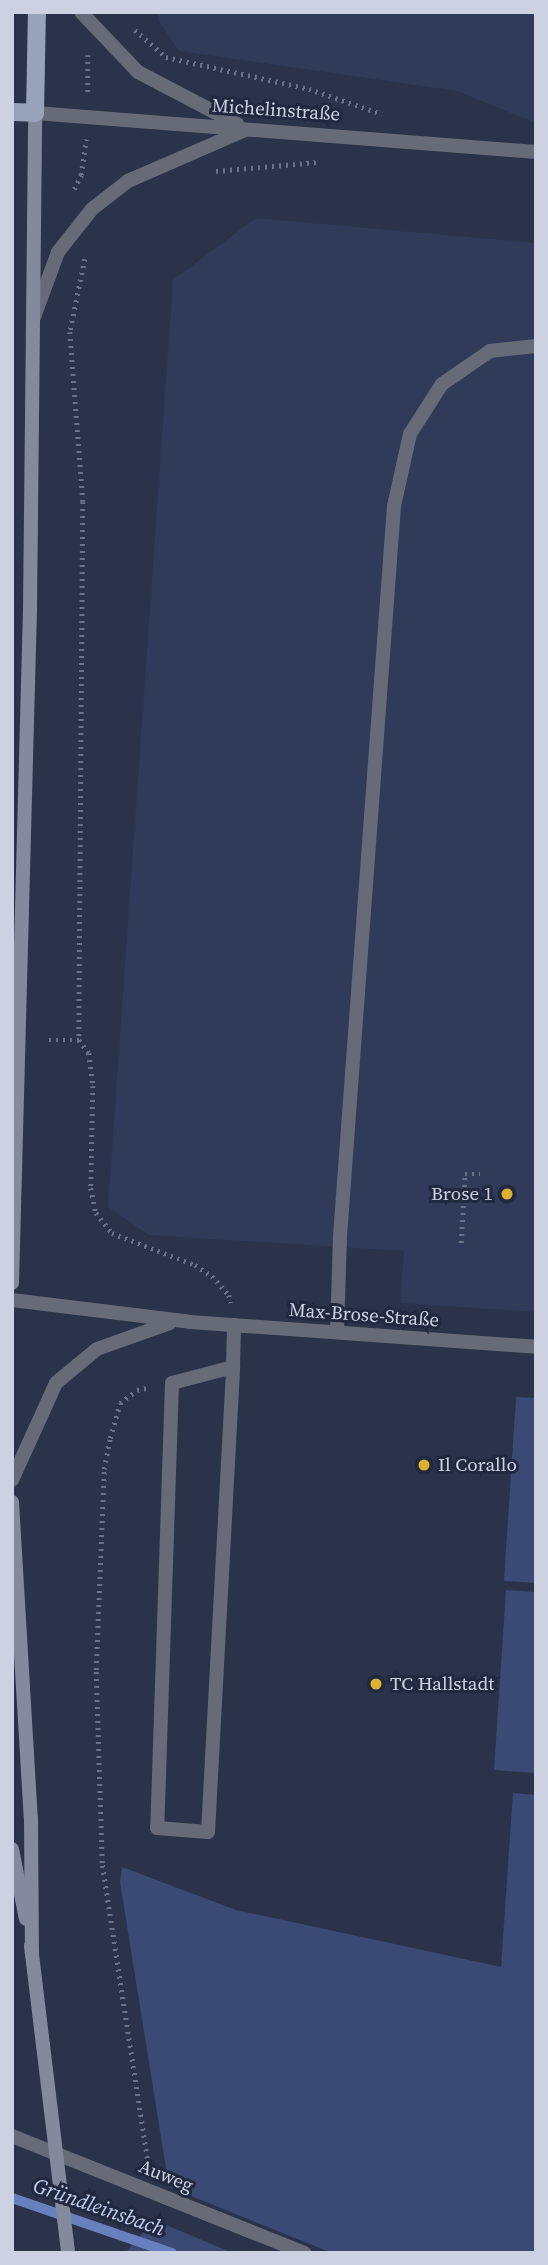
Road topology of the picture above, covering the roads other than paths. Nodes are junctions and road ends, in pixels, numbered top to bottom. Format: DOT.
graph roads {
  1 [pos="37,12"];
  2 [pos="80,12"];
  3 [pos="12,112"];
  4 [pos="35,113"];
  5 [pos="247,129"];
  6 [pos="536,152"];
  7 [pos="32,321"];
  8 [pos="536,346"];
  9 [pos="12,1283"];
  10 [pos="12,1300"];
  11 [pos="184,1321"];
  12 [pos="234,1325"];
  13 [pos="337,1332"];
  14 [pos="536,1346"];
  15 [pos="233,1367"];
  16 [pos="12,1480"];
  17 [pos="12,1502"];
  18 [pos="12,1849"];
  19 [pos="32,1954"];
  20 [pos="12,2136"];
  21 [pos="68,2253"];
  22 [pos="305,2253"];
  1 -- 4 [label="main road"];
  2 -- 5 [label="street"];
  3 -- 4 [label="main road, Michelinstraße"];
  4 -- 5 [label="street, Michelinstraße"];
  4 -- 7 [label="main road"];
  5 -- 6 [label="street, Michelinstraße"];
  5 -- 7 [label="street"];
  7 -- 9 [label="main road"];
  8 -- 13 [label="street"];
  10 -- 11 [label="street, Max-Brose-Straße"];
  11 -- 12 [label="street, Max-Brose-Straße"];
  11 -- 16 [label="street"];
  12 -- 13 [label="street, Max-Brose-Straße"];
  12 -- 15 [label="street"];
  13 -- 14 [label="street, Max-Brose-Straße"];
  15 -- 15 [label="street"];
  17 -- 19 [label="main road"];
  18 -- 19 [label="main road"];
  19 -- 21 [label="main road, bridge"];
  20 -- 22 [label="street, Auweg"];
}
